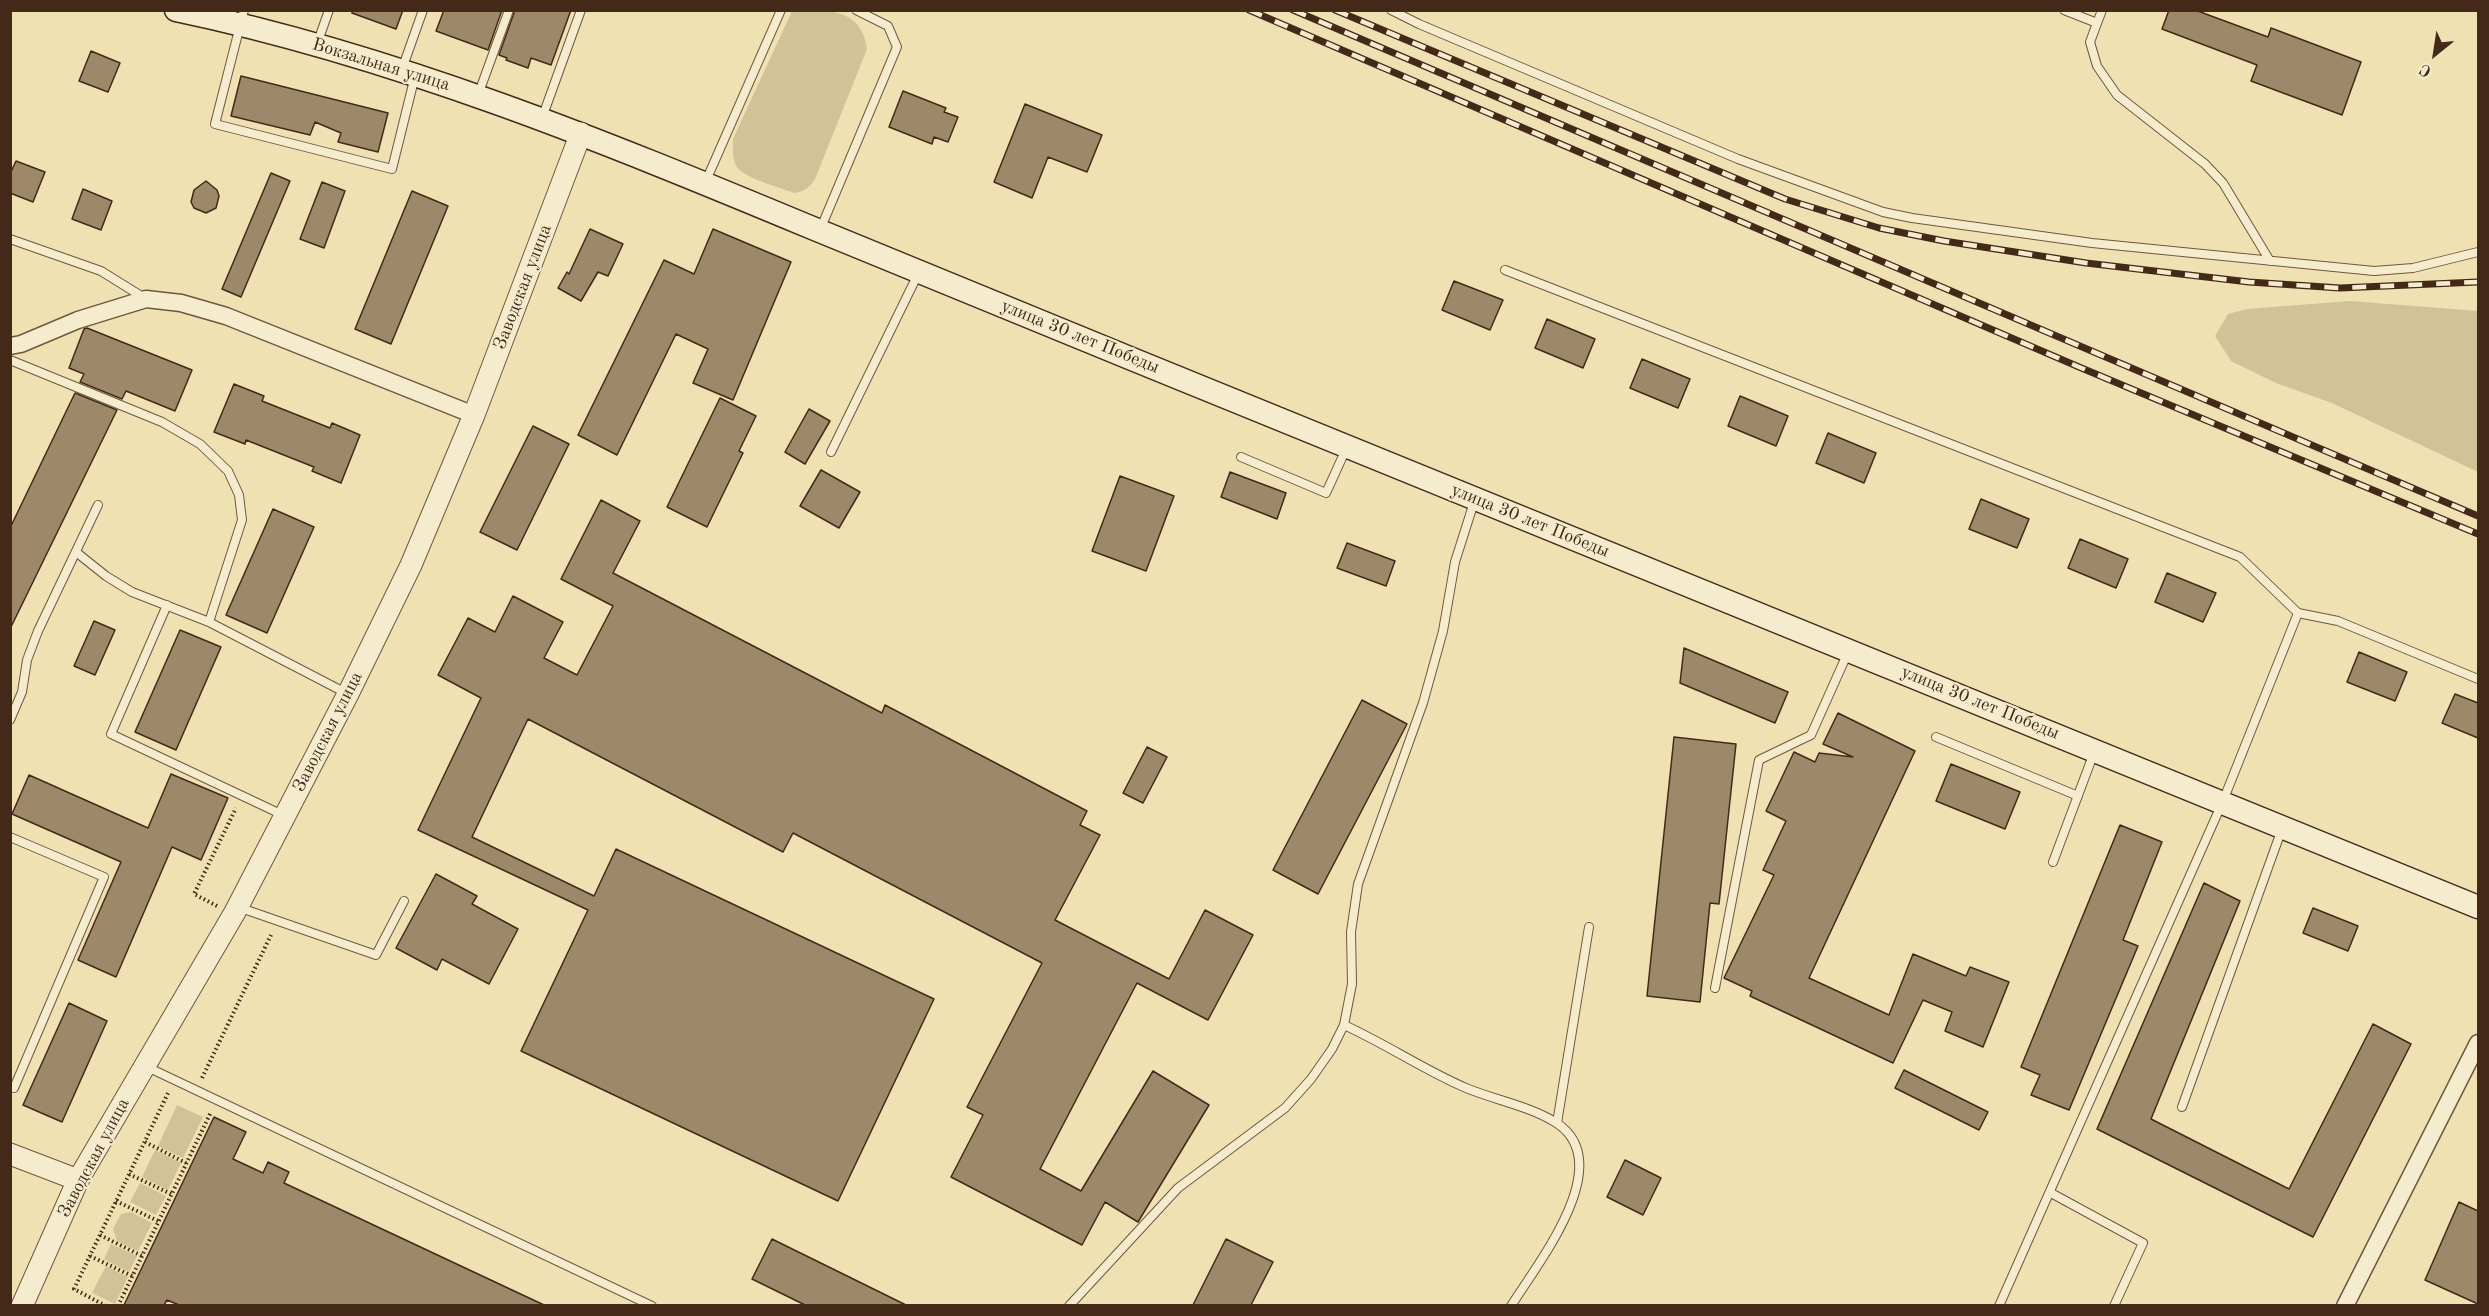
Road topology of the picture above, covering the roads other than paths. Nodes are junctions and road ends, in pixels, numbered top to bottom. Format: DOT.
graph roads {
  1 [pos="176,10"];
  2 [pos="329,10"];
  3 [pos="423,10"];
  4 [pos="509,10"];
  5 [pos="581,10"];
  6 [pos="781,10"];
  7 [pos="856,10"];
  8 [pos="1390,10"];
  9 [pos="2064,10"];
  10 [pos="2102,10"];
  11 [pos="242,17"];
  12 [pos="2097,23"];
  13 [pos="316,45"];
  14 [pos="408,72"];
  15 [pos="478,96"];
  16 [pos="542,118"];
  17 [pos="581,133"];
  18 [pos="705,183"];
  19 [pos="820,231"];
  20 [pos="10,239"];
  21 [pos="2478,252"];
  22 [pos="2270,261"];
  23 [pos="1505,270"];
  24 [pos="919,272"];
  25 [pos="146,299"];
  26 [pos="10,346"];
  27 [pos="10,360"];
  28 [pos="474,415"];
  29 [pos="1348,447"];
  30 [pos="831,452"];
  31 [pos="1241,457"];
  32 [pos="1475,499"];
  33 [pos="98,505"];
  34 [pos="76,552"];
  35 [pos="167,605"];
  36 [pos="2298,613"];
  37 [pos="209,622"];
  38 [pos="1849,650"];
  39 [pos="2478,679"];
  40 [pos="348,694"];
  41 [pos="10,720"];
  42 [pos="1936,737"];
  43 [pos="2095,749"];
  44 [pos="2078,796"];
  45 [pos="2223,801"];
  46 [pos="285,816"];
  47 [pos="2284,826"];
  48 [pos="10,837"];
  49 [pos="2054,862"];
  50 [pos="404,901"];
  51 [pos="2478,907"];
  52 [pos="235,911"];
  53 [pos="1589,927"];
  54 [pos="1715,988"];
  55 [pos="1344,1025"];
  56 [pos="2478,1043"];
  57 [pos="145,1066"];
  58 [pos="14,1088"];
  59 [pos="2182,1107"];
  60 [pos="1557,1123"];
  61 [pos="10,1154"];
  62 [pos="78,1180"];
  63 [pos="2051,1193"];
  64 [pos="22,1305"];
  65 [pos="652,1305"];
  66 [pos="1069,1305"];
  67 [pos="1511,1305"];
  68 [pos="2000,1305"];
  69 [pos="2114,1305"];
  70 [pos="2345,1305"];
  1 -- 11 [label="main road, Вокзальная улица"];
  2 -- 13 [label="lane"];
  3 -- 14 [label="lane"];
  4 -- 15 [label="lane"];
  5 -- 16 [label="lane"];
  6 -- 18 [label="lane"];
  7 -- 19 [label="lane"];
  8 -- 22 [label="lane"];
  9 -- 12 [label="lane"];
  10 -- 12 [label="lane"];
  11 -- 13 [label="main road, Вокзальная улица"];
  11 -- 14 [label="lane"];
  12 -- 22 [label="lane"];
  13 -- 14 [label="main road, Вокзальная улица"];
  14 -- 15 [label="main road, Вокзальная улица"];
  15 -- 16 [label="main road, Вокзальная улица"];
  16 -- 17 [label="main road, Вокзальная улица"];
  17 -- 18 [label="main road, улица 30 лет Победы"];
  17 -- 28 [label="street, Заводская улица"];
  18 -- 19 [label="main road, улица 30 лет Победы"];
  19 -- 24 [label="main road, улица 30 лет Победы"];
  20 -- 25 [label="lane"];
  21 -- 22 [label="lane"];
  23 -- 36 [label="lane"];
  24 -- 29 [label="main road, улица 30 лет Победы"];
  24 -- 30 [label="lane"];
  25 -- 26 [label="street"];
  25 -- 28 [label="street"];
  27 -- 37 [label="lane"];
  28 -- 40 [label="street, Заводская улица"];
  29 -- 31 [label="lane"];
  29 -- 32 [label="main road, улица 30 лет Победы"];
  32 -- 38 [label="main road, улица 30 лет Победы"];
  32 -- 55 [label="lane"];
  33 -- 34 [label="lane"];
  34 -- 35 [label="lane"];
  34 -- 41 [label="lane"];
  35 -- 37 [label="lane"];
  35 -- 46 [label="lane"];
  36 -- 39 [label="lane"];
  36 -- 45 [label="lane"];
  37 -- 40 [label="lane"];
  38 -- 43 [label="main road, улица 30 лет Победы"];
  38 -- 54 [label="lane"];
  40 -- 46 [label="street, Заводская улица"];
  42 -- 44 [label="lane"];
  43 -- 44 [label="lane"];
  43 -- 45 [label="main road, улица 30 лет Победы"];
  44 -- 49 [label="lane"];
  45 -- 47 [label="main road, улица 30 лет Победы"];
  45 -- 63 [label="lane"];
  46 -- 52 [label="street, Заводская улица"];
  47 -- 51 [label="main road, улица 30 лет Победы"];
  47 -- 59 [label="lane"];
  48 -- 58 [label="lane"];
  50 -- 52 [label="lane"];
  52 -- 57 [label="street, Заводская улица"];
  53 -- 60 [label="lane"];
  55 -- 60 [label="lane"];
  55 -- 66 [label="lane"];
  56 -- 70 [label="street"];
  57 -- 62 [label="street, Заводская улица"];
  57 -- 65 [label="lane"];
  60 -- 67 [label="lane"];
  61 -- 62 [label="street"];
  62 -- 64 [label="street, Заводская улица"];
  63 -- 68 [label="lane"];
  63 -- 69 [label="lane"];
}
